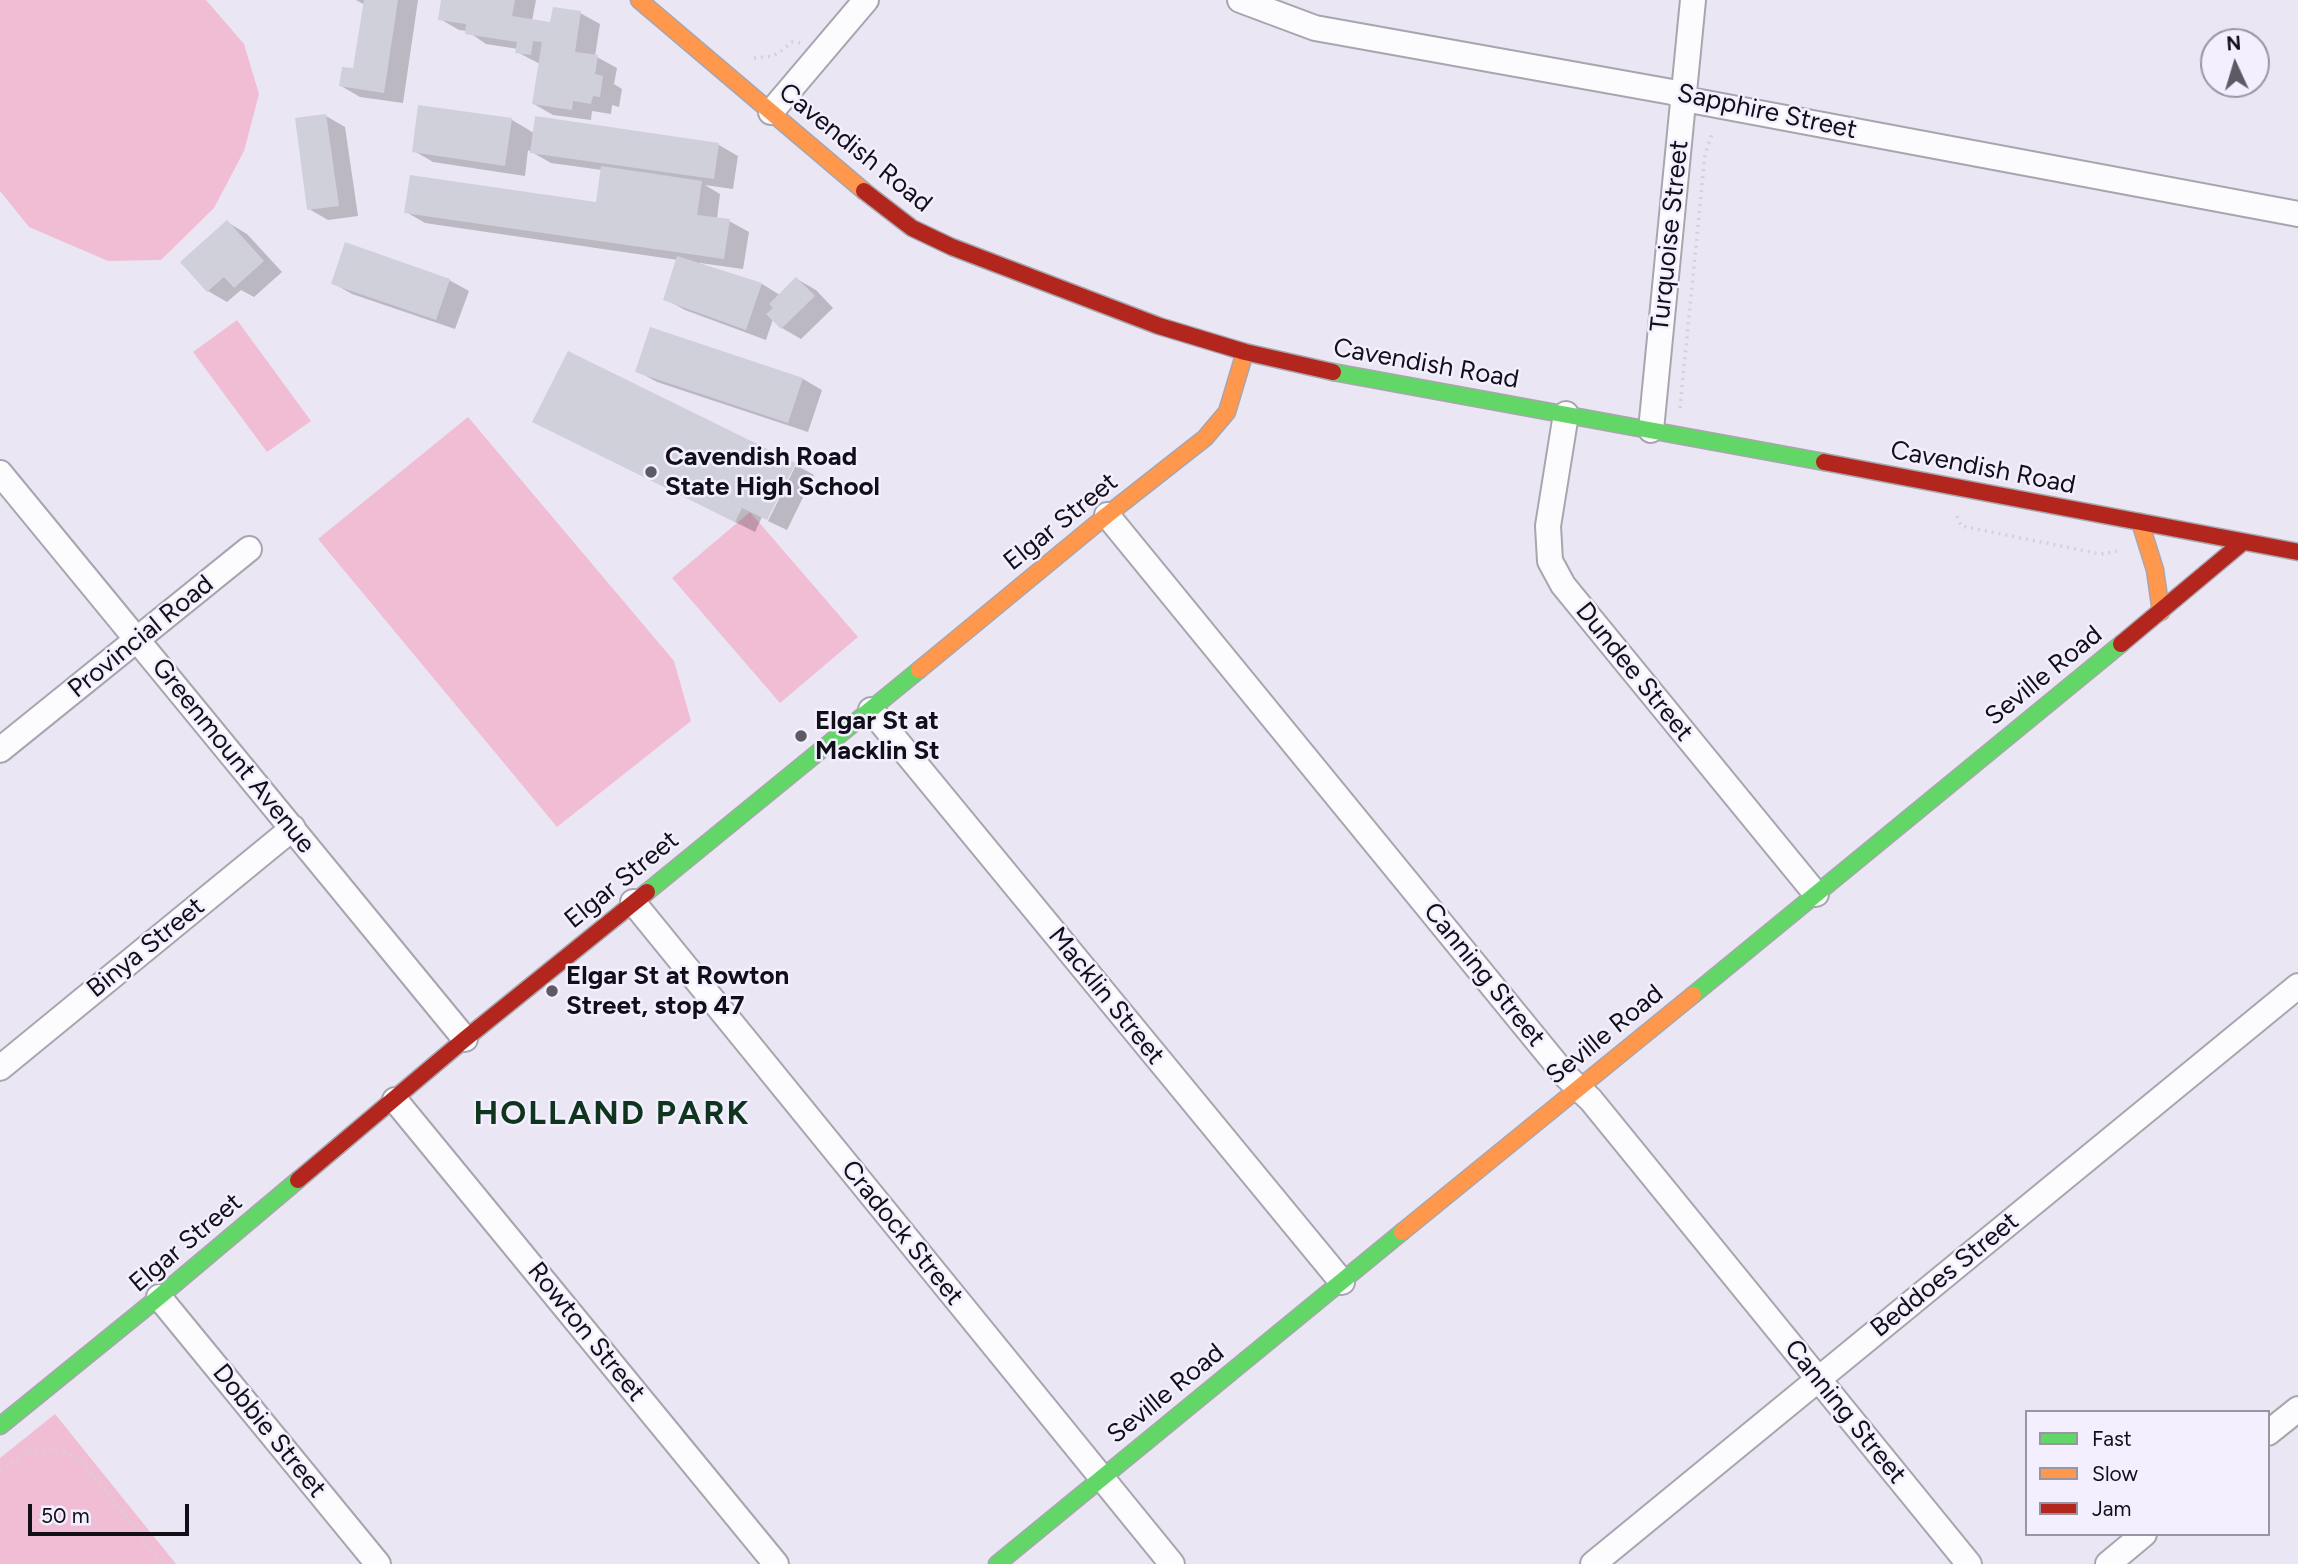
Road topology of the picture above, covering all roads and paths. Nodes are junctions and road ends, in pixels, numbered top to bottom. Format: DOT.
graph roads {
  1 [pos="639,0"];
  2 [pos="866,0"];
  3 [pos="1240,0"];
  4 [pos="1693,0"];
  5 [pos="818,57"];
  6 [pos="751,58"];
  7 [pos="1684,97"];
  8 [pos="771,112"];
  9 [pos="1713,131"];
  10 [pos="2298,214"];
  11 [pos="1245,352"];
  12 [pos="1680,408"];
  13 [pos="1566,414"];
  14 [pos="1651,430"];
  15 [pos="0,473"];
  16 [pos="1107,515"];
  17 [pos="2140,522"];
  18 [pos="2243,542"];
  19 [pos="249,550"];
  20 [pos="2298,552"];
  21 [pos="2161,612"];
  22 [pos="137,640"];
  23 [pos="870,710"];
  24 [pos="0,750"];
  25 [pos="293,828"];
  26 [pos="1816,894"];
  27 [pos="633,902"];
  28 [pos="2298,986"];
  29 [pos="465,1039"];
  30 [pos="0,1068"];
  31 [pos="1579,1089"];
  32 [pos="395,1100"];
  33 [pos="1342,1282"];
  34 [pos="159,1297"];
  35 [pos="1817,1380"];
  36 [pos="2298,1409"];
  37 [pos="0,1426"];
  38 [pos="2270,1431"];
  39 [pos="0,1471"];
  40 [pos="1101,1478"];
  41 [pos="2142,1536"];
  42 [pos="163,1564"];
  43 [pos="378,1564"];
  44 [pos="776,1564"];
  45 [pos="997,1564"];
  46 [pos="1172,1564"];
  47 [pos="1593,1564"];
  48 [pos="1969,1564"];
  49 [pos="2108,1564"];
  1 -- 8 [label="street, Cavendish Road"];
  2 -- 5 [label="street"];
  3 -- 7 [label="street, Sapphire Street"];
  4 -- 7 [label="street, Turquoise Street"];
  5 -- 6 [label="path"];
  5 -- 8 [label="street"];
  7 -- 10 [label="street, Sapphire Street"];
  7 -- 14 [label="street, Turquoise Street"];
  8 -- 11 [label="street, Cavendish Road"];
  9 -- 12 [label="path"];
  11 -- 13 [label="street, Cavendish Road"];
  11 -- 16 [label="street, Elgar Street"];
  13 -- 14 [label="street, Cavendish Road"];
  13 -- 26 [label="street, Dundee Street"];
  14 -- 17 [label="street, Cavendish Road"];
  15 -- 22 [label="street, Greenmount Avenue"];
  16 -- 23 [label="street, Elgar Street"];
  16 -- 31 [label="street, Canning Street"];
  17 -- 18 [label="street, Cavendish Road"];
  17 -- 21 [label="street"];
  18 -- 20 [label="street, Cavendish Road"];
  18 -- 21 [label="street, Seville Road"];
  19 -- 22 [label="street, Provincial Road"];
  21 -- 26 [label="street, Seville Road"];
  22 -- 24 [label="street, Provincial Road"];
  22 -- 25 [label="street, Greenmount Avenue"];
  23 -- 27 [label="street, Elgar Street"];
  23 -- 33 [label="street, Macklin Street"];
  25 -- 29 [label="street, Greenmount Avenue"];
  25 -- 30 [label="street, Binya Street"];
  26 -- 31 [label="street, Seville Road"];
  27 -- 29 [label="street, Elgar Street"];
  27 -- 40 [label="street, Cradock Street"];
  28 -- 35 [label="street, Beddoes Street"];
  29 -- 32 [label="street, Elgar Street"];
  31 -- 33 [label="street, Seville Road"];
  31 -- 35 [label="street, Canning Street"];
  32 -- 34 [label="street, Elgar Street"];
  32 -- 44 [label="street, Rowton Street"];
  33 -- 40 [label="street, Seville Road"];
  34 -- 37 [label="street, Elgar Street"];
  34 -- 43 [label="street, Dobbie Street"];
  35 -- 47 [label="street, Beddoes Street"];
  35 -- 48 [label="street, Canning Street"];
  36 -- 38 [label="street"];
  39 -- 42 [label="path"];
  40 -- 45 [label="street, Seville Road"];
  40 -- 46 [label="street, Cradock Street"];
  41 -- 49 [label="street"];
}
